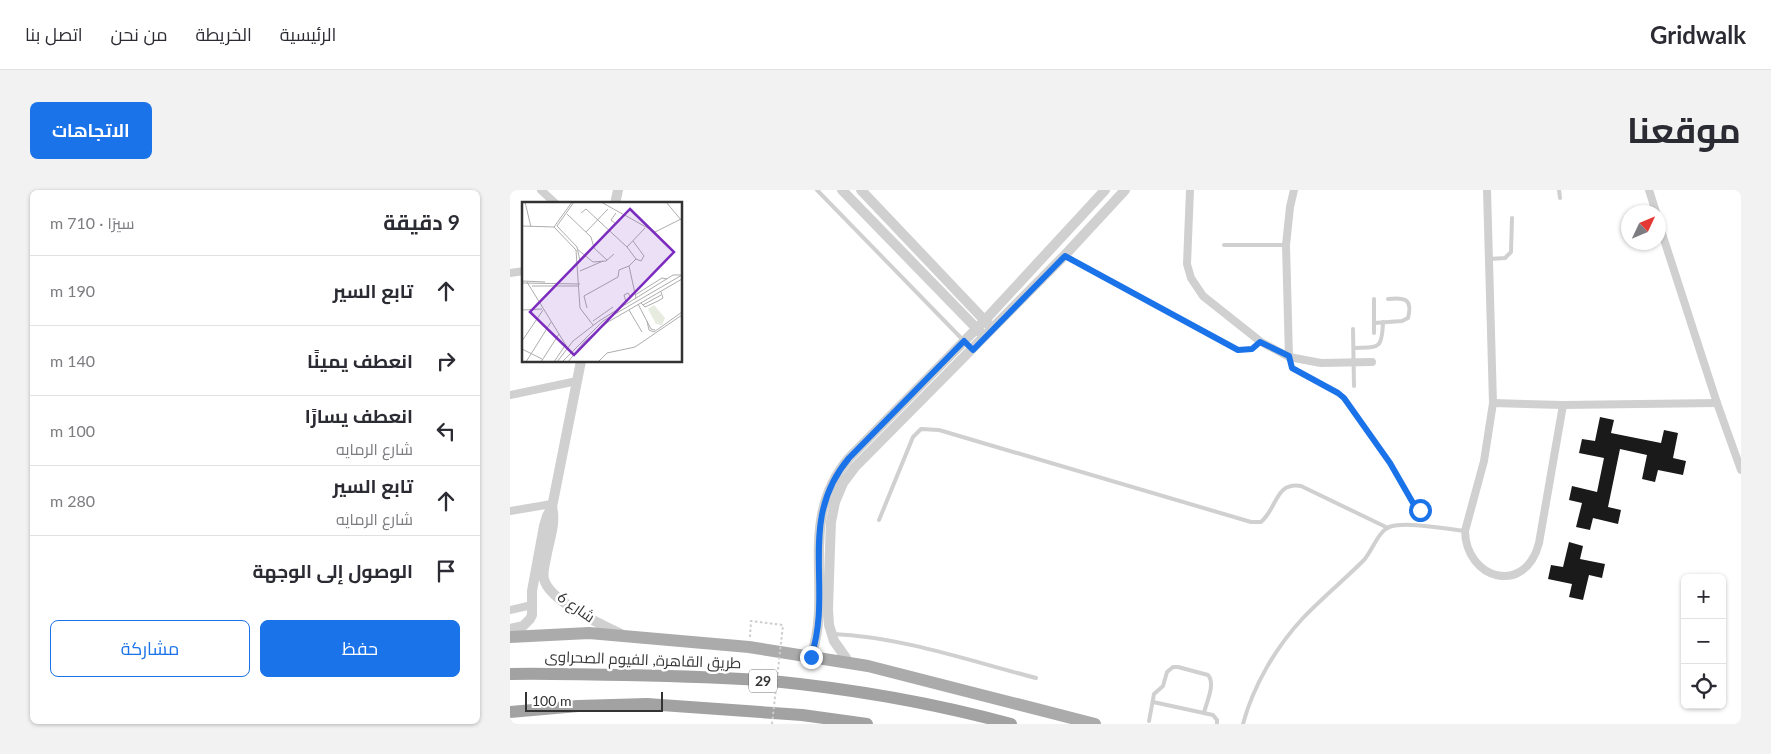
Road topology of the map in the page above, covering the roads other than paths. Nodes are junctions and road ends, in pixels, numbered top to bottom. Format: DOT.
graph roads {
  1 [pos="541,190"];
  2 [pos="817,190"];
  3 [pos="842,190"];
  4 [pos="861,190"];
  5 [pos="1105,190"];
  6 [pos="1125,190"];
  7 [pos="1190,190"];
  8 [pos="1294,190"];
  9 [pos="1487,190"];
  10 [pos="1560,190"];
  11 [pos="1649,190"];
  12 [pos="1560,198"];
  13 [pos="554,202"];
  14 [pos="1654,205"];
  15 [pos="1512,218"];
  16 [pos="1224,245"];
  17 [pos="1286,245"];
  18 [pos="1666,246"];
  19 [pos="1065,256"];
  20 [pos="1489,259"];
  21 [pos="1374,299"];
  22 [pos="1388,299"];
  23 [pos="985,320"];
  24 [pos="1383,322"];
  25 [pos="1374,323"];
  26 [pos="977,328"];
  27 [pos="993,329"];
  28 [pos="1353,329"];
  29 [pos="1374,333"];
  30 [pos="985,337"];
  31 [pos="964,341"];
  32 [pos="1260,342"];
  33 [pos="1354,348"];
  34 [pos="973,350"];
  35 [pos="1289,356"];
  36 [pos="581,362"];
  37 [pos="1372,362"];
  38 [pos="1354,363"];
  39 [pos="577,381"];
  40 [pos="1354,386"];
  41 [pos="510,395"];
  42 [pos="1493,403"];
  43 [pos="1716,403"];
  44 [pos="1563,405"];
  45 [pos="1741,470"];
  46 [pos="552,506"];
  47 [pos="510,511"];
  48 [pos="879,520"];
  49 [pos="1388,528"];
  50 [pos="1465,531"];
  51 [pos="532,605"];
  52 [pos="510,610"];
  53 [pos="510,629"];
  54 [pos="831,634"];
  55 [pos="624,635"];
  56 [pos="510,637"];
  57 [pos="811,657"];
  58 [pos="848,663"];
  59 [pos="510,674"];
  60 [pos="1036,678"];
  61 [pos="1153,702"];
  62 [pos="510,712"];
  63 [pos="1204,713"];
  64 [pos="1148,722"];
  65 [pos="868,724"];
  66 [pos="1011,724"];
  67 [pos="1095,724"];
  68 [pos="1217,724"];
  69 [pos="1243,724"];
  1 -- 13 [label="street"];
  2 -- 31 [label="lane"];
  3 -- 26 [label="street"];
  4 -- 23 [label="street"];
  5 -- 23 [label="street"];
  6 -- 19 [label="street"];
  7 -- 32 [label="street"];
  8 -- 17 [label="street"];
  9 -- 20 [label="street"];
  10 -- 12 [label="lane"];
  11 -- 14 [label="street"];
  15 -- 20 [label="lane"];
  16 -- 17 [label="lane"];
  17 -- 35 [label="street"];
  18 -- 43 [label="street"];
  19 -- 27 [label="street"];
  19 -- 32 [label="lane"];
  20 -- 42 [label="street"];
  21 -- 25 [label="lane"];
  22 -- 24 [label="lane"];
  23 -- 26 [label="street"];
  23 -- 27 [label="street"];
  24 -- 25 [label="lane"];
  24 -- 33 [label="lane"];
  25 -- 29 [label="lane"];
  26 -- 30 [label="street"];
  26 -- 31 [label="street"];
  27 -- 30 [label="street"];
  28 -- 33 [label="lane"];
  30 -- 34 [label="street"];
  31 -- 34 [label="lane"];
  31 -- 57 [label="street"];
  32 -- 35 [label="street"];
  33 -- 38 [label="lane"];
  34 -- 54 [label="street"];
  35 -- 38 [label="street"];
  36 -- 39 [label="street, شارع 6"];
  37 -- 38 [label="street"];
  38 -- 40 [label="lane"];
  39 -- 41 [label="street"];
  39 -- 46 [label="street, شارع 6"];
  42 -- 44 [label="street"];
  42 -- 50 [label="street"];
  43 -- 44 [label="street"];
  43 -- 45 [label="street"];
  44 -- 50 [label="street"];
  46 -- 47 [label="street"];
  46 -- 51 [label="street, شارع 6"];
  46 -- 55 [label="street, شارع 6"];
  48 -- 49 [label="lane"];
  49 -- 50 [label="lane"];
  49 -- 69 [label="lane"];
  51 -- 52 [label="street"];
  51 -- 53 [label="street, شارع 6"];
  54 -- 58 [label="street"];
  54 -- 60 [label="lane"];
  55 -- 56 [label="main road"];
  55 -- 57 [label="main road"];
  57 -- 58 [label="main road"];
  58 -- 67 [label="main road"];
  59 -- 66 [label="highway, طريق القاهرة, الفيوم الصحراوى / 29"];
  61 -- 63 [label="lane"];
  61 -- 63 [label="lane"];
  61 -- 64 [label="lane"];
  62 -- 65 [label="highway, 29"];
  63 -- 68 [label="lane"];
}
